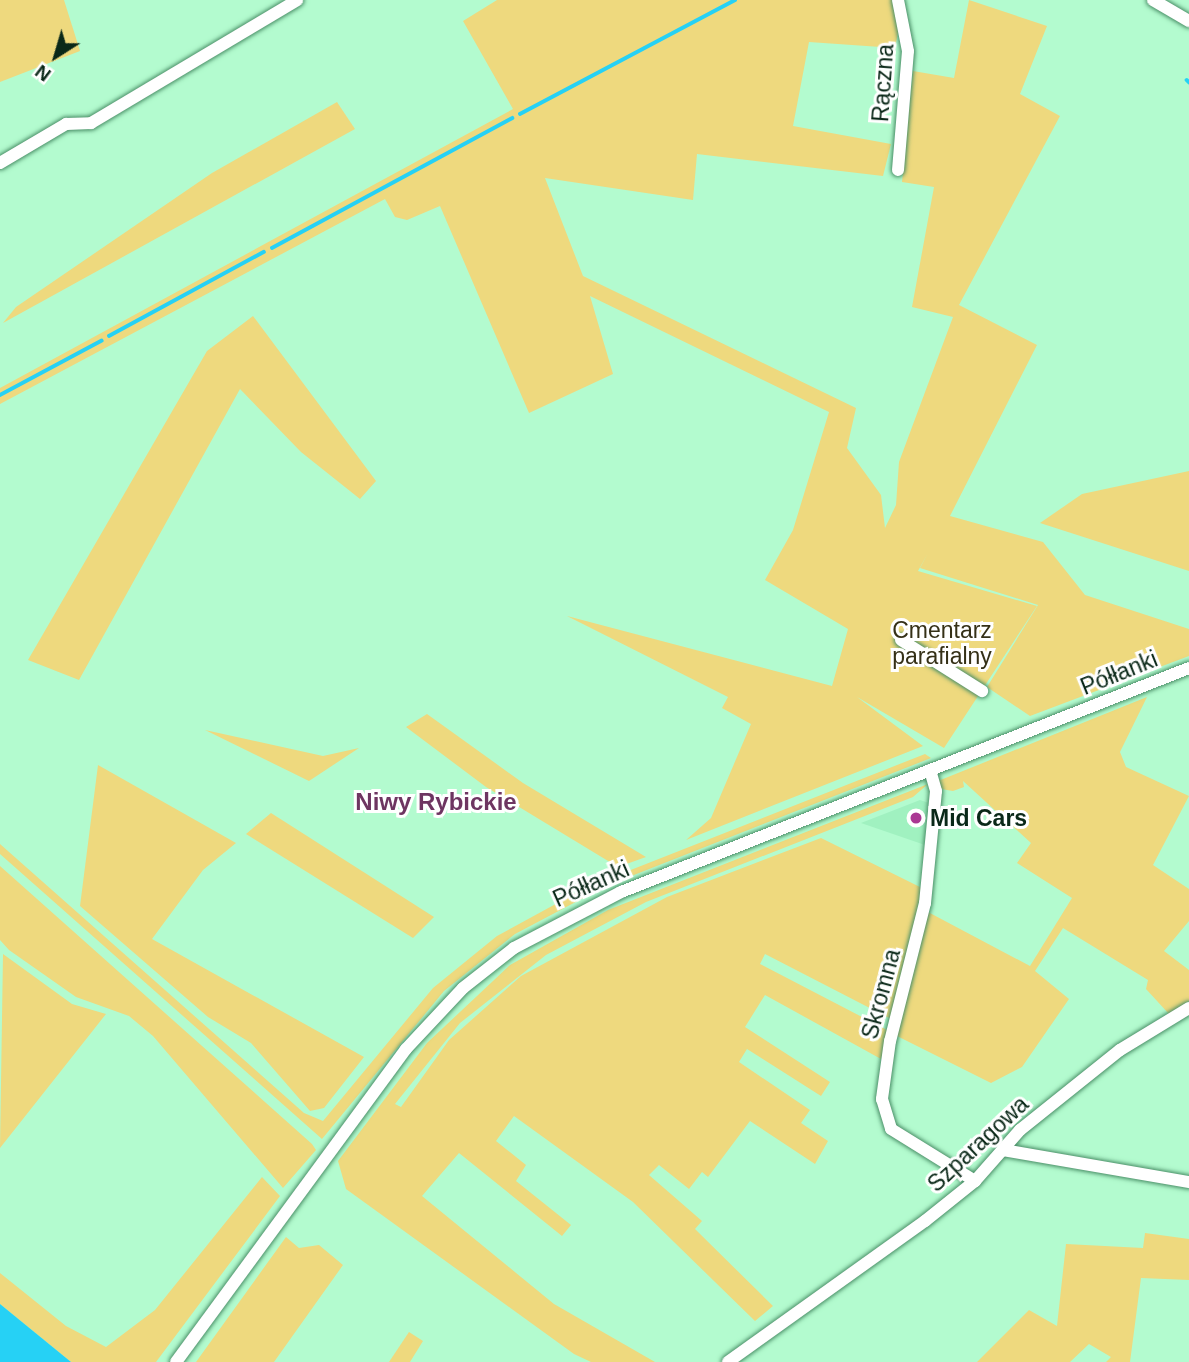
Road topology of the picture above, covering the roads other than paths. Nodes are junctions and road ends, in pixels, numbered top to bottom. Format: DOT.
graph roads {
  1 [pos="297,0"];
  2 [pos="898,0"];
  3 [pos="1153,0"];
  4 [pos="1189,21"];
  5 [pos="0,163"];
  6 [pos="898,170"];
  7 [pos="901,640"];
  8 [pos="1189,668"];
  9 [pos="982,691"];
  10 [pos="930,771"];
  11 [pos="1189,1008"];
  12 [pos="1003,1150"];
  13 [pos="975,1181"];
  14 [pos="1189,1182"];
  15 [pos="176,1362"];
  16 [pos="729,1362"];
  1 -- 5 [label="street"];
  2 -- 6 [label="street, Rączna"];
  3 -- 4 [label="street"];
  7 -- 9 [label="street"];
  8 -- 10 [label="street, Półłanki"];
  10 -- 13 [label="street, Skromna"];
  10 -- 15 [label="street, Półłanki"];
  11 -- 12 [label="street, Szparagowa"];
  12 -- 13 [label="street, Szparagowa"];
  12 -- 14 [label="street"];
  13 -- 16 [label="street, Szparagowa"];
}
